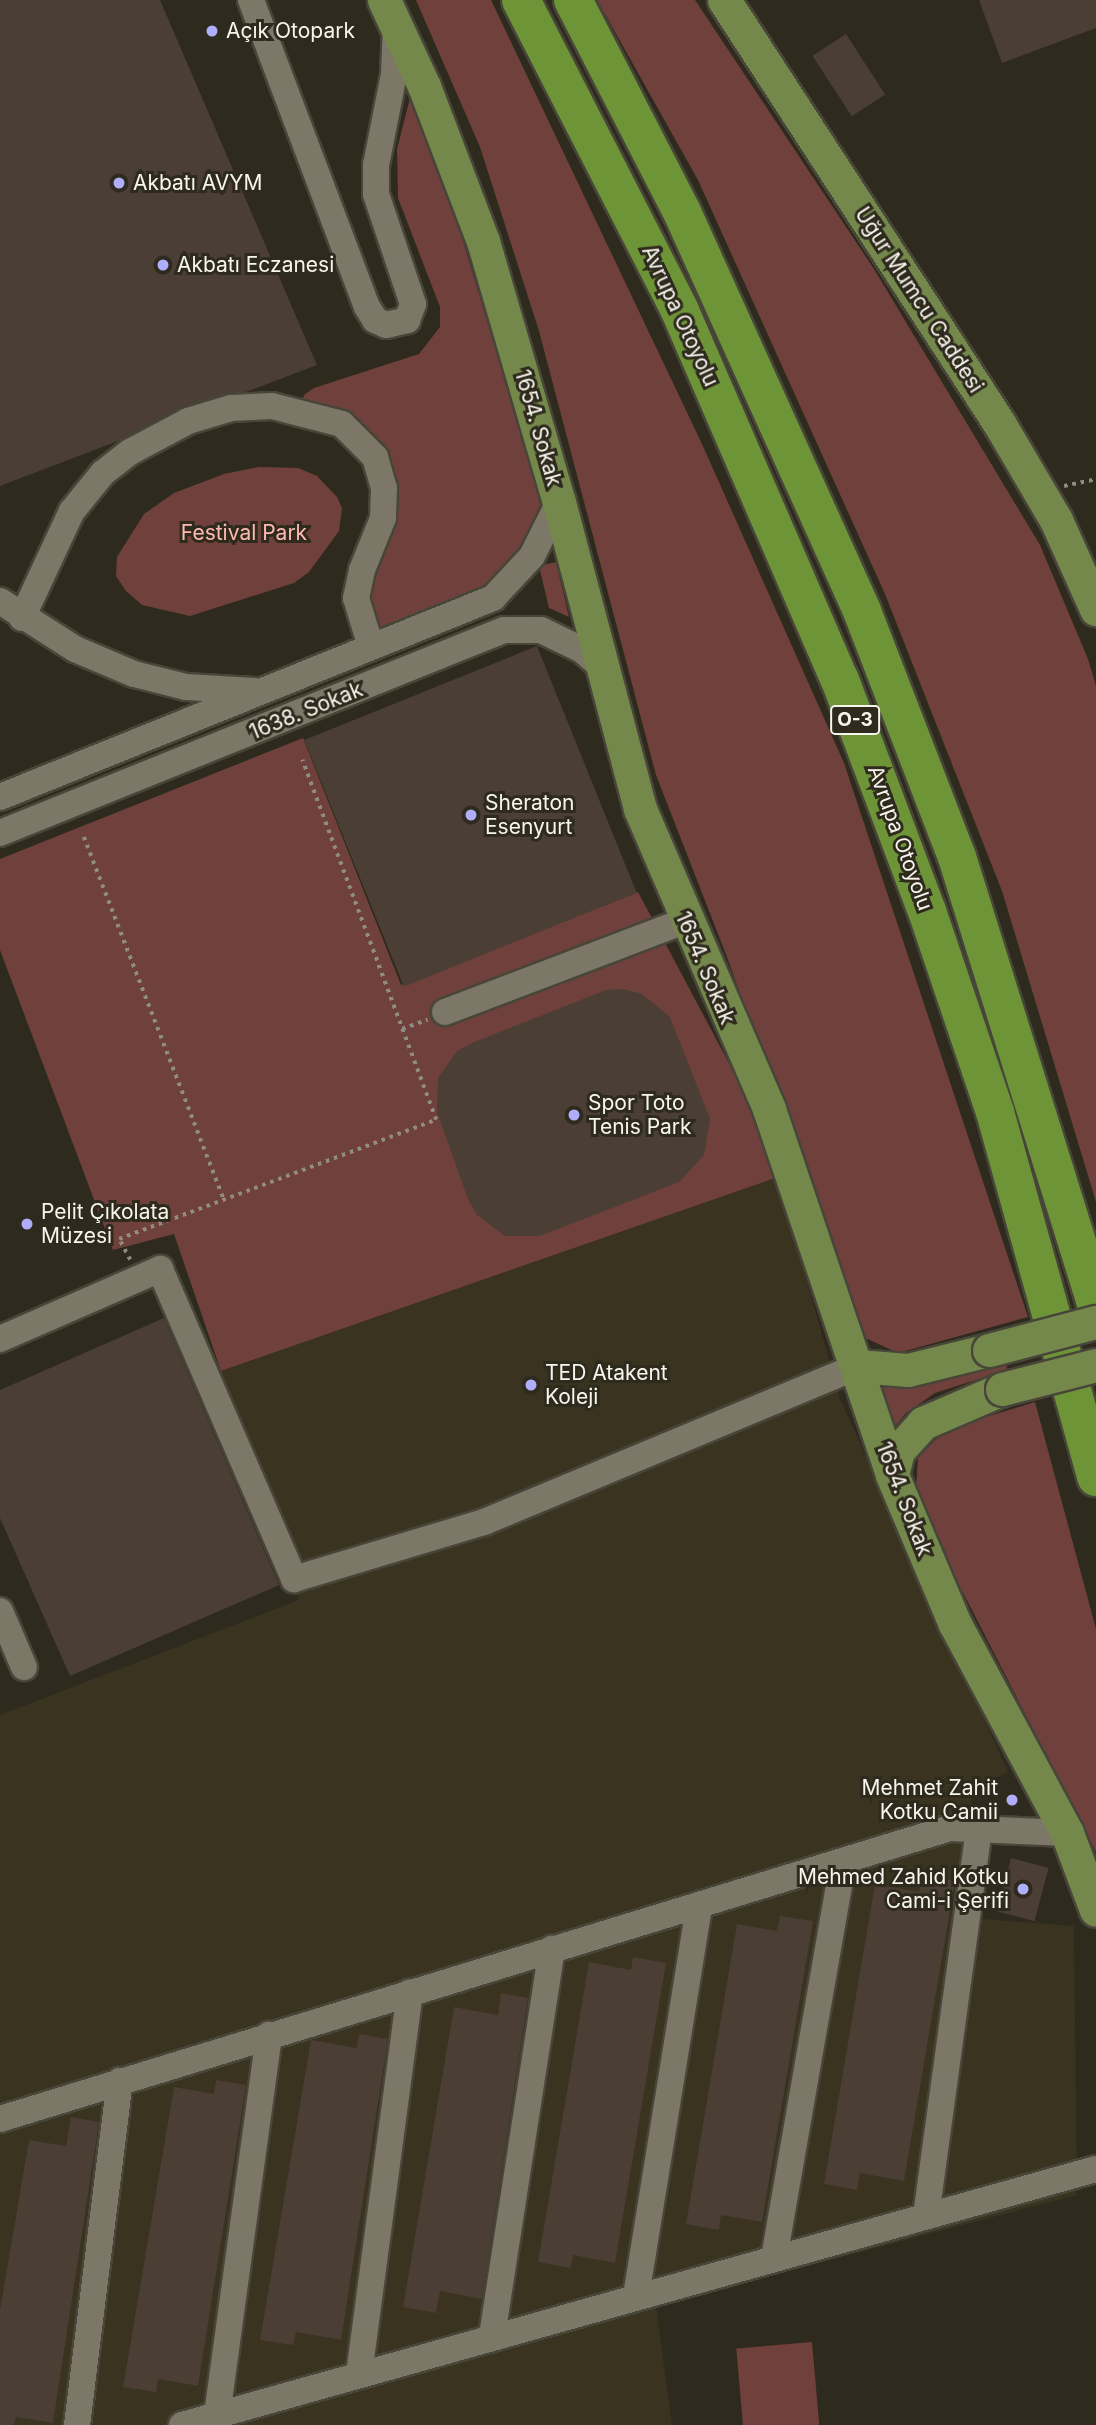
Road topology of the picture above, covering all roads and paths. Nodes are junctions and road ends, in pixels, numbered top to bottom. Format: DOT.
graph roads {
  1 [pos="251,0"];
  2 [pos="521,0"];
  3 [pos="573,0"];
  4 [pos="724,0"];
  5 [pos="390,12"];
  6 [pos="559,502"];
  7 [pos="0,601"];
  8 [pos="1096,609"];
  9 [pos="22,618"];
  10 [pos="371,647"];
  11 [pos="606,671"];
  12 [pos="264,691"];
  13 [pos="302,760"];
  14 [pos="0,797"];
  15 [pos="0,833"];
  16 [pos="84,837"];
  17 [pos="685,921"];
  18 [pos="445,1012"];
  19 [pos="224,1199"];
  20 [pos="139,1278"];
  21 [pos="1096,1303"];
  22 [pos="1096,1321"];
  23 [pos="0,1339"];
  24 [pos="1096,1365"];
  25 [pos="858,1366"];
  26 [pos="892,1475"];
  27 [pos="1096,1477"];
  28 [pos="0,1611"];
  29 [pos="24,1667"];
  30 [pos="979,1827"];
  31 [pos="1067,1833"];
  32 [pos="843,1861"];
  33 [pos="698,1905"];
  34 [pos="1096,1910"];
  35 [pos="552,1949"];
  36 [pos="410,1992"];
  37 [pos="269,2035"];
  38 [pos="120,2081"];
  39 [pos="0,2119"];
  40 [pos="1096,2169"];
  41 [pos="926,2216"];
  42 [pos="774,2258"];
  43 [pos="636,2296"];
  44 [pos="492,2336"];
  45 [pos="359,2374"];
  46 [pos="217,2415"];
  47 [pos="76,2425"];
  48 [pos="182,2425"];
  1 -- 5 [label="street"];
  2 -- 27 [label="highway, Avrupa Otoyolu / O-3"];
  3 -- 21 [label="highway, O-3"];
  4 -- 8 [label="main road, Uğur Mumcu Caddesi"];
  5 -- 6 [label="main road, 1654. Sokak"];
  6 -- 10 [label="street, 1638. Sokak"];
  6 -- 11 [label="main road, 1654. Sokak"];
  7 -- 9 [label="street"];
  9 -- 10 [label="street"];
  9 -- 12 [label="street"];
  10 -- 12 [label="street, 1638. Sokak"];
  11 -- 15 [label="street, 1638. Sokak"];
  11 -- 17 [label="main road, 1654. Sokak"];
  12 -- 14 [label="street, 1638. Sokak"];
  13 -- 19 [label="path"];
  16 -- 19 [label="path"];
  17 -- 18 [label="street"];
  17 -- 25 [label="main road, 1654. Sokak"];
  19 -- 20 [label="path"];
  20 -- 23 [label="street"];
  20 -- 25 [label="street"];
  22 -- 25 [label="main road, bridge"];
  24 -- 26 [label="main road, bridge"];
  25 -- 26 [label="main road, 1654. Sokak"];
  26 -- 31 [label="main road, 1654. Sokak"];
  28 -- 29 [label="street"];
  30 -- 31 [label="street"];
  30 -- 32 [label="street"];
  30 -- 41 [label="street"];
  31 -- 34 [label="main road, 1654. Sokak"];
  32 -- 33 [label="street"];
  32 -- 42 [label="street"];
  33 -- 35 [label="street"];
  33 -- 43 [label="street"];
  35 -- 36 [label="street"];
  35 -- 44 [label="street"];
  36 -- 37 [label="street"];
  36 -- 45 [label="street"];
  37 -- 38 [label="street"];
  37 -- 46 [label="street"];
  38 -- 39 [label="street"];
  38 -- 47 [label="street"];
  40 -- 41 [label="street"];
  41 -- 42 [label="street"];
  42 -- 43 [label="street"];
  43 -- 44 [label="street"];
  44 -- 45 [label="street"];
  45 -- 46 [label="street"];
  46 -- 48 [label="street"];
}
